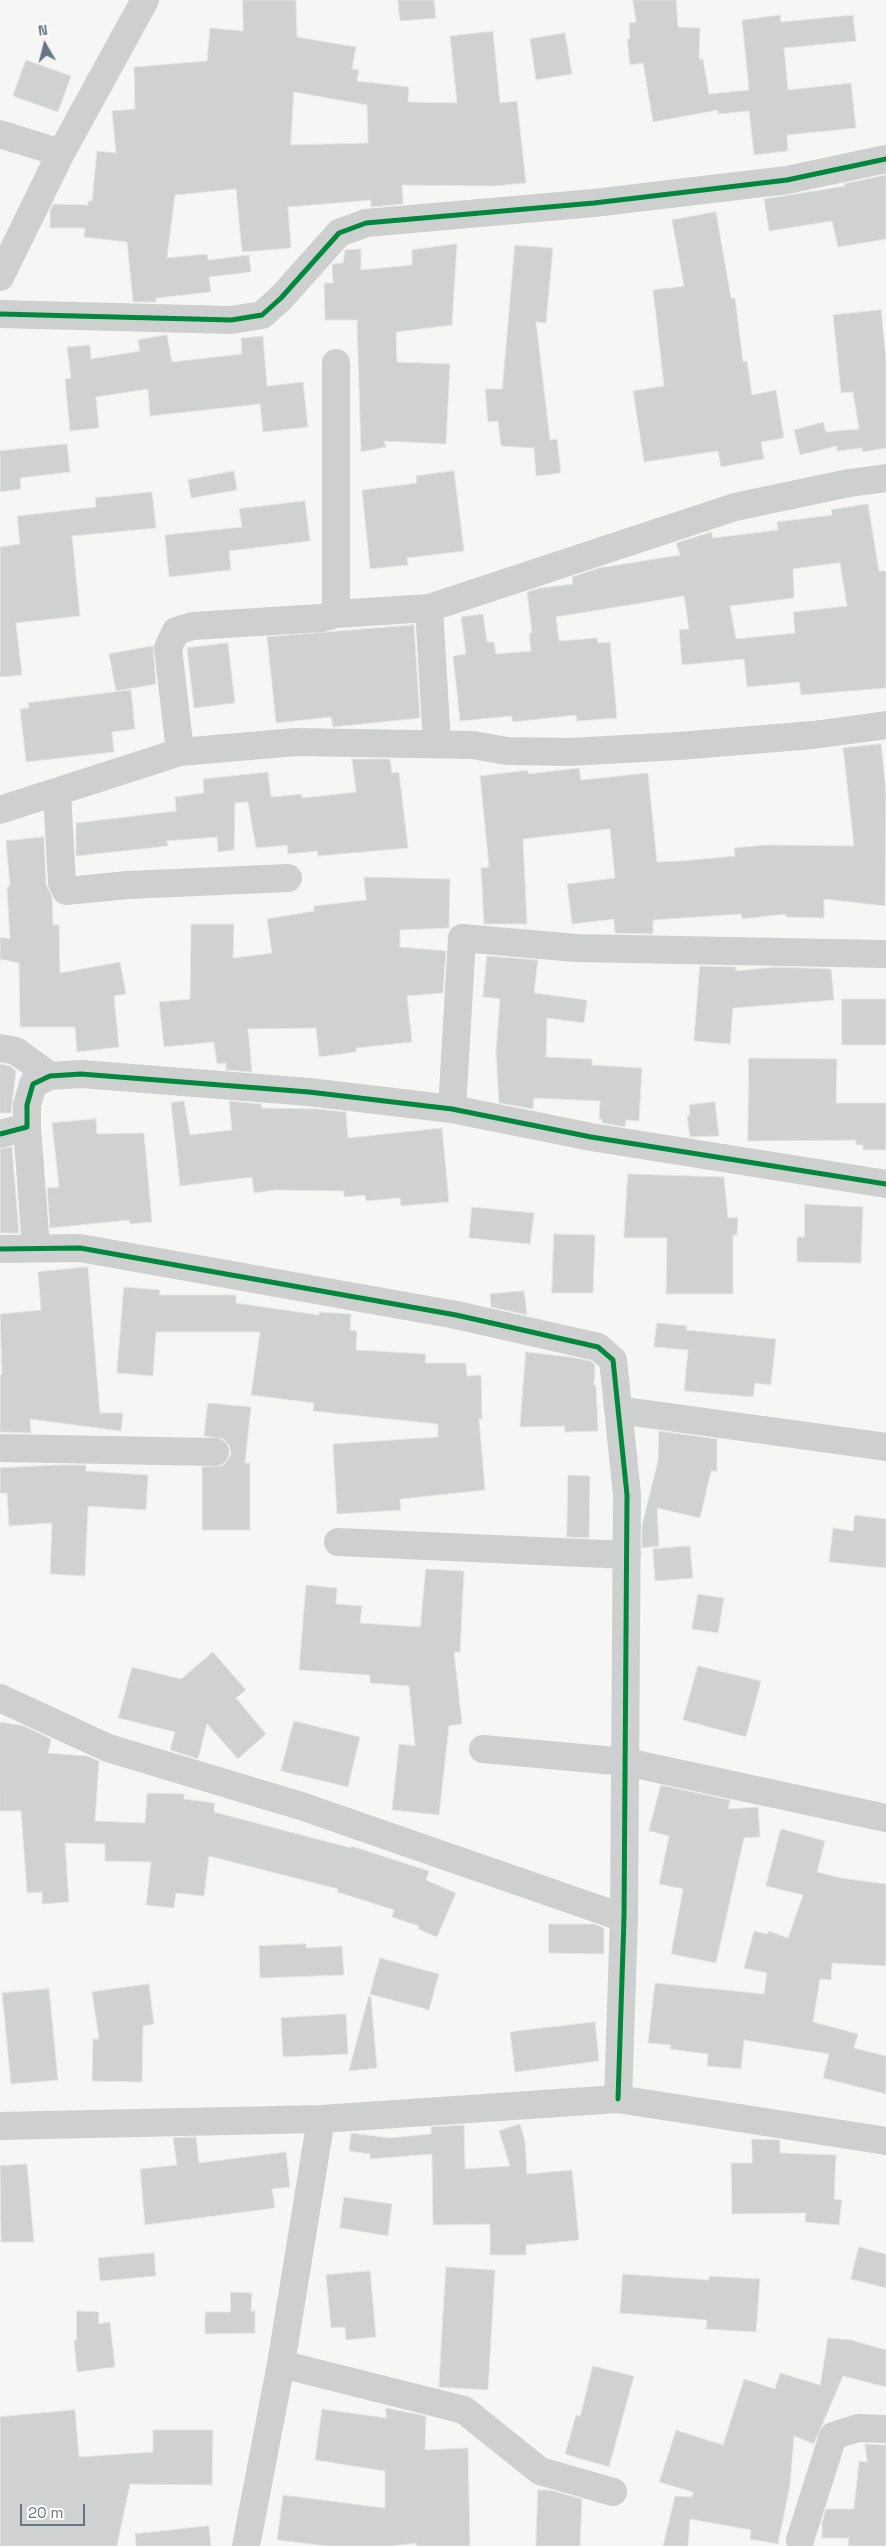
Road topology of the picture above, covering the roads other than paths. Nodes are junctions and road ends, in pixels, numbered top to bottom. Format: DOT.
graph roads {
  1 [pos="145,0"];
  2 [pos="0,134"];
  3 [pos="61,153"];
  4 [pos="886,159"];
  5 [pos="0,277"];
  6 [pos="0,314"];
  7 [pos="336,363"];
  8 [pos="886,478"];
  9 [pos="429,608"];
  10 [pos="336,614"];
  11 [pos="886,725"];
  12 [pos="437,744"];
  13 [pos="180,752"];
  14 [pos="57,793"];
  15 [pos="0,810"];
  16 [pos="288,878"];
  17 [pos="886,954"];
  18 [pos="0,1048"];
  19 [pos="50,1076"];
  20 [pos="452,1109"];
  21 [pos="27,1127"];
  22 [pos="0,1134"];
  23 [pos="886,1184"];
  24 [pos="36,1248"];
  25 [pos="0,1249"];
  26 [pos="618,1410"];
  27 [pos="886,1447"];
  28 [pos="0,1448"];
  29 [pos="215,1452"];
  30 [pos="338,1542"];
  31 [pos="627,1555"];
  32 [pos="0,1698"];
  33 [pos="483,1749"];
  34 [pos="626,1762"];
  35 [pos="886,1818"];
  36 [pos="624,1918"];
  37 [pos="618,2099"];
  38 [pos="321,2119"];
  39 [pos="0,2126"];
  40 [pos="886,2141"];
  41 [pos="281,2364"];
  42 [pos="886,2428"];
  43 [pos="613,2492"];
  44 [pos="800,2540"];
  45 [pos="246,2546"];
  1 -- 3 [label="street"];
  2 -- 3 [label="street"];
  3 -- 5 [label="street"];
  4 -- 6 [label="street"];
  7 -- 10 [label="street"];
  8 -- 9 [label="street"];
  9 -- 10 [label="street"];
  9 -- 12 [label="street"];
  10 -- 13 [label="street"];
  11 -- 12 [label="street"];
  12 -- 13 [label="street"];
  13 -- 14 [label="street"];
  14 -- 15 [label="street"];
  14 -- 16 [label="street"];
  17 -- 20 [label="street"];
  18 -- 19 [label="street"];
  19 -- 20 [label="street"];
  19 -- 21 [label="street"];
  20 -- 23 [label="street"];
  21 -- 22 [label="street"];
  21 -- 24 [label="street"];
  24 -- 25 [label="street"];
  24 -- 26 [label="street"];
  26 -- 27 [label="street"];
  26 -- 31 [label="street"];
  28 -- 29 [label="street"];
  30 -- 31 [label="street"];
  31 -- 34 [label="street"];
  32 -- 36 [label="street"];
  33 -- 34 [label="street"];
  34 -- 35 [label="street"];
  34 -- 36 [label="street"];
  36 -- 37 [label="street"];
  37 -- 38 [label="street"];
  37 -- 40 [label="street"];
  38 -- 39 [label="street"];
  38 -- 41 [label="street"];
  41 -- 43 [label="street"];
  41 -- 45 [label="street"];
  42 -- 44 [label="street"];
}
